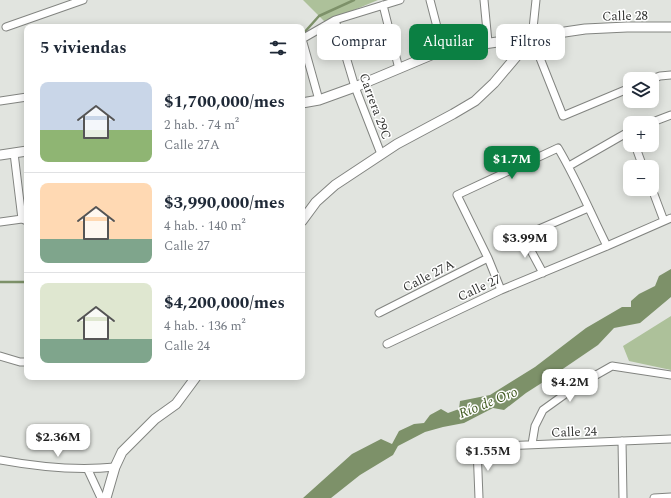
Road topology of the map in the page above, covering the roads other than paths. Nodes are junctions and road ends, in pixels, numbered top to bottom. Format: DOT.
graph roads {
  1 [pos="83,0"];
  2 [pos="400,0"];
  3 [pos="430,0"];
  4 [pos="484,0"];
  5 [pos="536,0"];
  6 [pos="383,5"];
  7 [pos="335,20"];
  8 [pos="436,24"];
  9 [pos="486,24"];
  10 [pos="533,24"];
  11 [pos="6,27"];
  12 [pos="671,27"];
  13 [pos="565,32"];
  14 [pos="305,37"];
  15 [pos="496,41"];
  16 [pos="488,42"];
  17 [pos="305,50"];
  18 [pos="419,60"];
  19 [pos="513,60"];
  20 [pos="541,60"];
  21 [pos="399,68"];
  22 [pos="671,75"];
  23 [pos="659,76"];
  24 [pos="355,87"];
  25 [pos="623,91"];
  26 [pos="24,98"];
  27 [pos="318,100"];
  28 [pos="0,102"];
  29 [pos="305,102"];
  30 [pos="671,114"];
  31 [pos="659,119"];
  32 [pos="623,136"];
  33 [pos="24,151"];
  34 [pos="14,153"];
  35 [pos="381,154"];
  36 [pos="0,155"];
  37 [pos="569,166"];
  38 [pos="656,196"];
  39 [pos="588,208"];
  40 [pos="24,214"];
  41 [pos="305,215"];
  42 [pos="24,220"];
  43 [pos="668,220"];
  44 [pos="0,222"];
  45 [pos="607,246"];
  46 [pos="488,258"];
  47 [pos="543,273"];
  48 [pos="501,290"];
  49 [pos="379,313"];
  50 [pos="387,344"];
  51 [pos="0,356"];
  52 [pos="24,362"];
  53 [pos="671,375"];
  54 [pos="194,380"];
  55 [pos="671,439"];
  56 [pos="622,441"];
  57 [pos="532,444"];
  58 [pos="0,460"];
  59 [pos="115,467"];
  60 [pos="88,470"];
  61 [pos="671,497"];
  62 [pos="101,498"];
  63 [pos="106,498"];
  64 [pos="479,498"];
  65 [pos="623,498"];
  66 [pos="654,498"];
  1 -- 11 [label="street"];
  2 -- 6 [label="street"];
  3 -- 8 [label="street"];
  4 -- 9 [label="street"];
  5 -- 10 [label="street"];
  6 -- 7 [label="street"];
  6 -- 21 [label="street"];
  7 -- 14 [label="street"];
  7 -- 24 [label="street, Carrera 29C"];
  12 -- 13 [label="street, Calle 28"];
  15 -- 16 [label="street, Calle 28"];
  17 -- 27 [label="street"];
  18 -- 21 [label="street, Calle 28"];
  19 -- 35 [label="street"];
  20 -- 25 [label="street"];
  21 -- 24 [label="street, Calle 28"];
  22 -- 23 [label="street"];
  24 -- 27 [label="street, Calle 28"];
  24 -- 35 [label="street, Carrera 29C"];
  26 -- 28 [label="street"];
  27 -- 29 [label="street, Calle 28"];
  30 -- 31 [label="street"];
  32 -- 37 [label="street"];
  33 -- 34 [label="street"];
  34 -- 36 [label="street"];
  34 -- 40 [label="street"];
  35 -- 41 [label="street"];
  37 -- 39 [label="street"];
  37 -- 46 [label="street"];
  38 -- 43 [label="street"];
  39 -- 45 [label="street"];
  39 -- 47 [label="street"];
  42 -- 44 [label="street"];
  43 -- 45 [label="street, Calle 27"];
  45 -- 47 [label="street, Calle 27"];
  46 -- 48 [label="street"];
  46 -- 49 [label="street, Calle 27A"];
  47 -- 48 [label="street, Calle 27"];
  48 -- 50 [label="street, Calle 27"];
  51 -- 52 [label="street"];
  53 -- 57 [label="street"];
  54 -- 59 [label="street"];
  55 -- 56 [label="street, Calle 24"];
  56 -- 57 [label="street, Calle 24"];
  56 -- 65 [label="street"];
  57 -- 64 [label="street, Calle 24"];
  58 -- 60 [label="street"];
  59 -- 60 [label="street"];
  59 -- 63 [label="street"];
  60 -- 62 [label="street"];
  61 -- 66 [label="street"];
}
